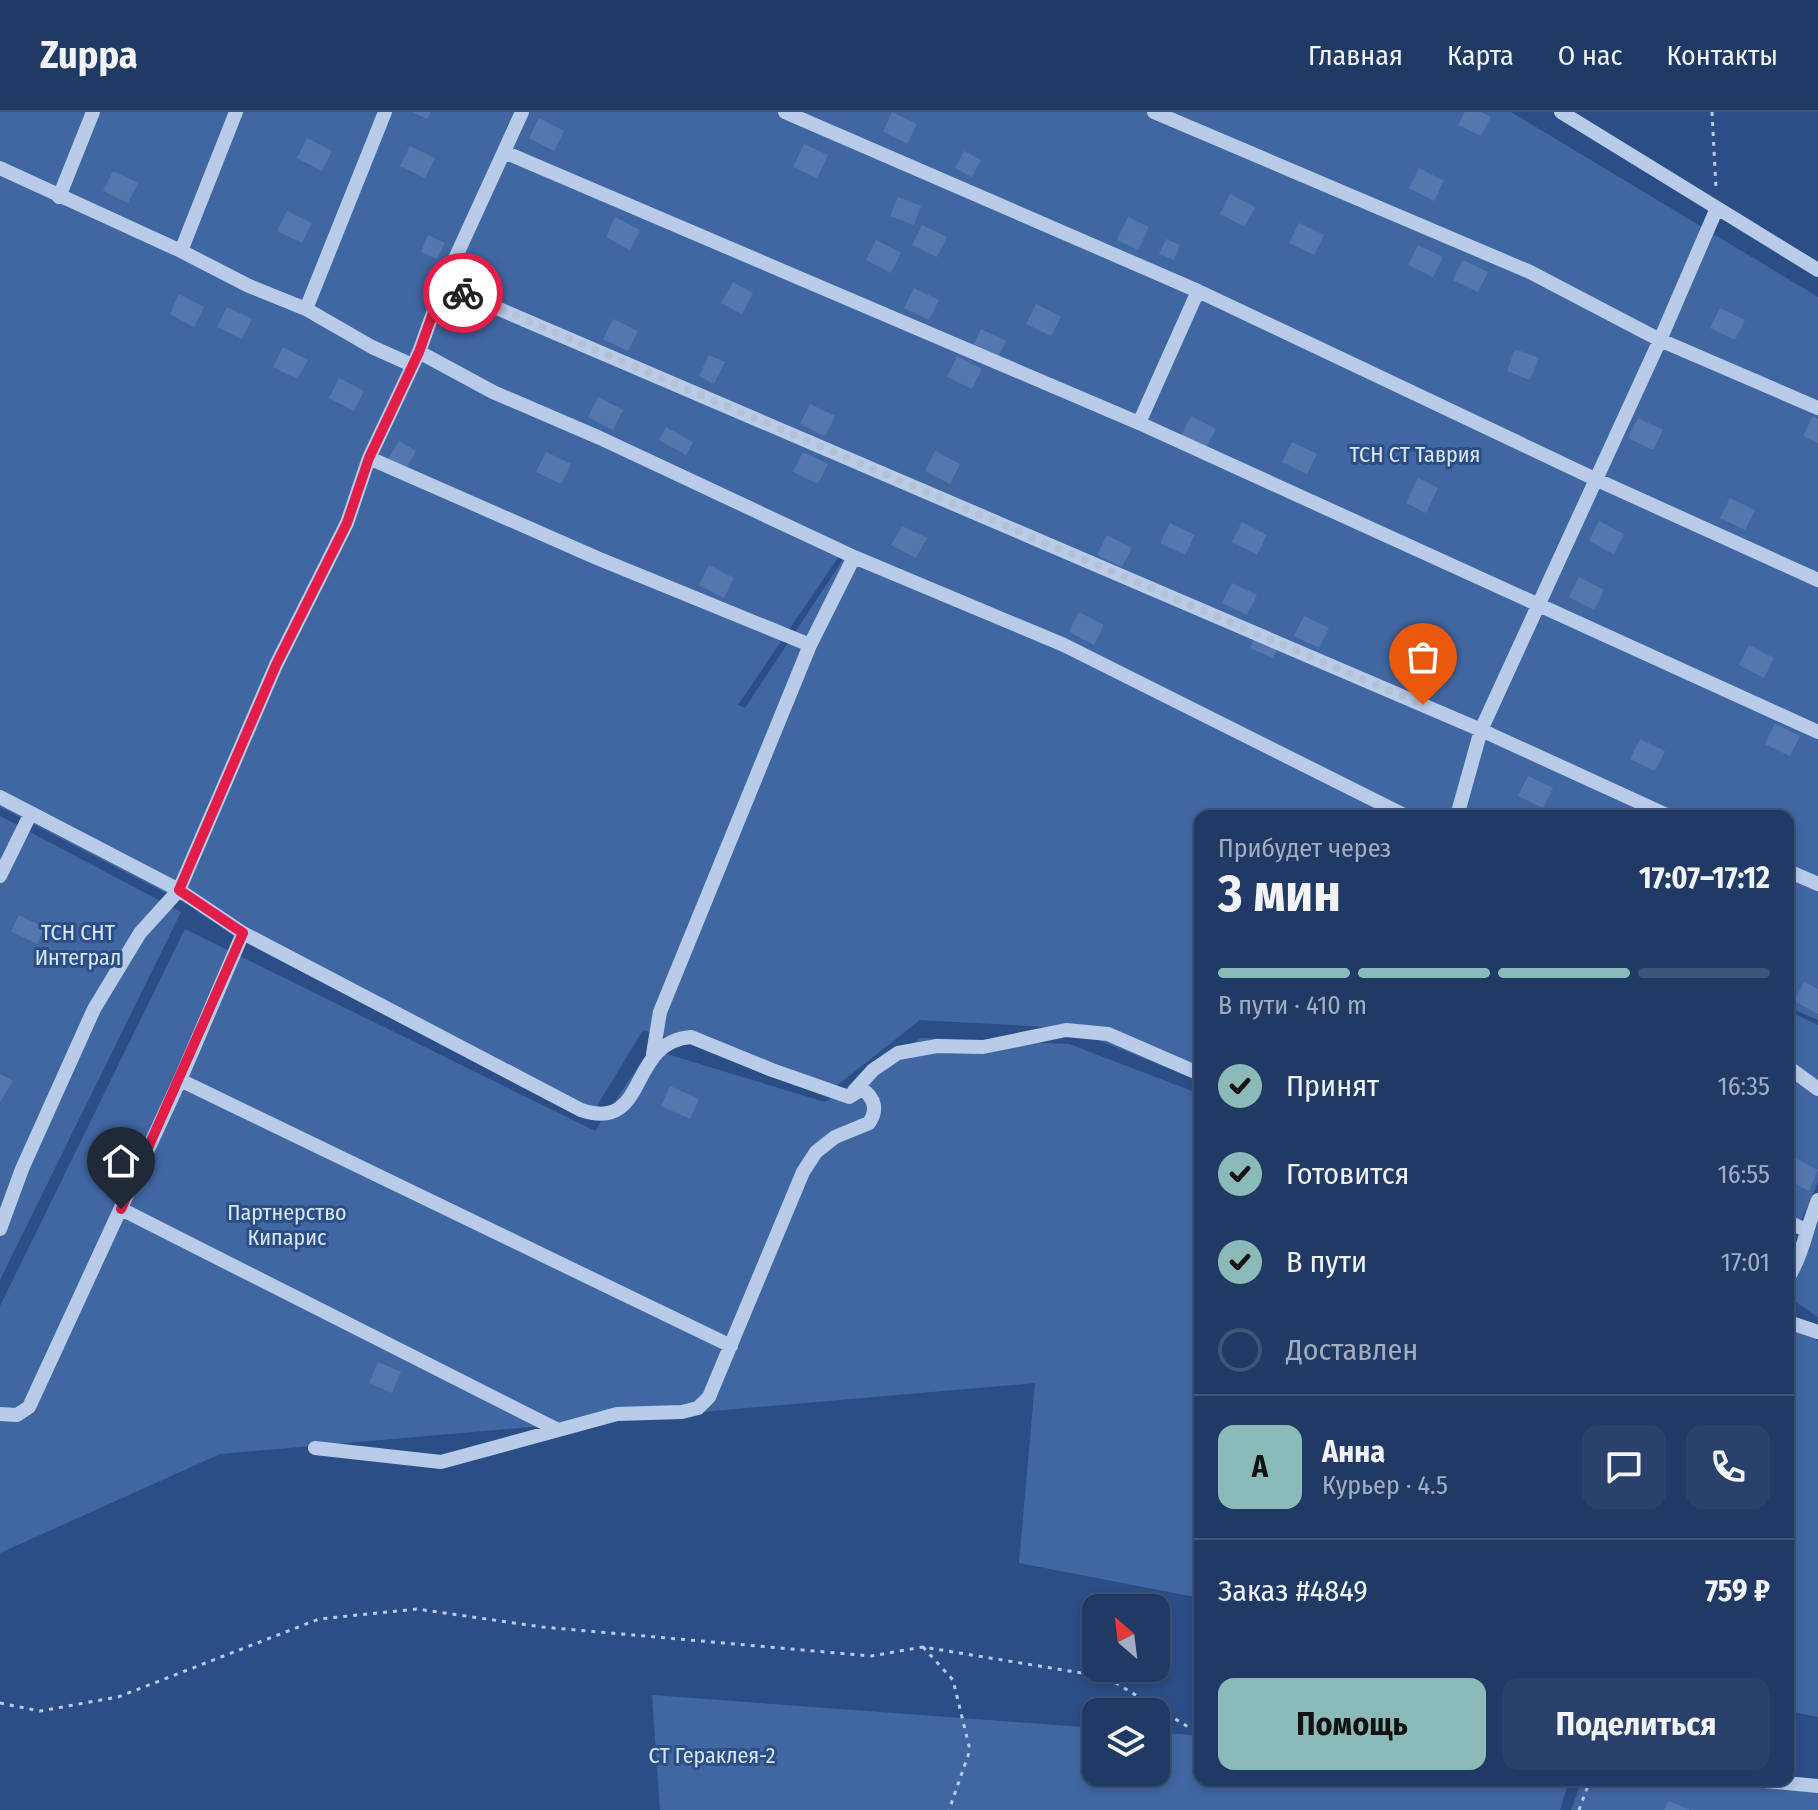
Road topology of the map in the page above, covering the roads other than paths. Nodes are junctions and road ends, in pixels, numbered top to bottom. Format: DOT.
graph roads {
  1 [pos="93,112"];
  2 [pos="236,112"];
  3 [pos="385,112"];
  4 [pos="522,112"];
  5 [pos="785,112"];
  6 [pos="1154,112"];
  7 [pos="1561,112"];
  8 [pos="504,152"];
  9 [pos="0,168"];
  10 [pos="59,197"];
  11 [pos="1717,208"];
  12 [pos="181,251"];
  13 [pos="1818,270"];
  14 [pos="443,285"];
  15 [pos="1198,291"];
  16 [pos="306,309"];
  17 [pos="1660,340"];
  18 [pos="416,359"];
  19 [pos="1818,408"];
  20 [pos="1139,423"];
  21 [pos="369,458"];
  22 [pos="1595,479"];
  23 [pos="854,557"];
  24 [pos="1818,580"];
  25 [pos="1539,605"];
  26 [pos="810,645"];
  27 [pos="1481,730"];
  28 [pos="1818,732"];
  29 [pos="0,797"];
  30 [pos="1394,810"];
  31 [pos="1459,810"];
  32 [pos="1656,810"];
  33 [pos="31,813"];
  34 [pos="1794,874"];
  35 [pos="0,876"];
  36 [pos="1818,884"];
  37 [pos="179,890"];
  38 [pos="243,933"];
  39 [pos="653,1054"];
  40 [pos="1194,1071"];
  41 [pos="1794,1071"];
  42 [pos="180,1080"];
  43 [pos="1818,1089"];
  44 [pos="849,1097"];
  45 [pos="1818,1200"];
  46 [pos="121,1209"];
  47 [pos="1794,1225"];
  48 [pos="0,1229"];
  49 [pos="1806,1230"];
  50 [pos="1794,1268"];
  51 [pos="1794,1324"];
  52 [pos="1818,1332"];
  53 [pos="731,1346"];
  54 [pos="0,1414"];
  55 [pos="556,1429"];
  56 [pos="315,1448"];
  57 [pos="1794,1784"];
  58 [pos="1818,1786"];
  1 -- 10 [label="street"];
  2 -- 12 [label="street"];
  3 -- 16 [label="street"];
  4 -- 8 [label="street"];
  5 -- 15 [label="street"];
  6 -- 17 [label="street"];
  7 -- 11 [label="street"];
  8 -- 14 [label="street"];
  8 -- 20 [label="street"];
  9 -- 10 [label="street"];
  10 -- 12 [label="street"];
  11 -- 13 [label="street"];
  11 -- 17 [label="street"];
  12 -- 16 [label="street"];
  14 -- 18 [label="street"];
  14 -- 27 [label="street"];
  15 -- 20 [label="street"];
  15 -- 22 [label="street"];
  16 -- 18 [label="street"];
  17 -- 19 [label="street"];
  17 -- 22 [label="street"];
  18 -- 21 [label="street"];
  18 -- 23 [label="street"];
  20 -- 25 [label="street"];
  21 -- 26 [label="street"];
  21 -- 37 [label="street"];
  22 -- 24 [label="street"];
  22 -- 25 [label="street"];
  23 -- 26 [label="street"];
  23 -- 30 [label="street"];
  25 -- 27 [label="street"];
  25 -- 28 [label="street"];
  26 -- 39 [label="street"];
  27 -- 31 [label="street"];
  27 -- 32 [label="street"];
  29 -- 33 [label="street"];
  33 -- 35 [label="street"];
  33 -- 37 [label="street"];
  34 -- 36 [label="street"];
  37 -- 38 [label="street"];
  37 -- 48 [label="street"];
  38 -- 39 [label="street"];
  38 -- 42 [label="street"];
  39 -- 44 [label="street"];
  40 -- 44 [label="street"];
  41 -- 43 [label="street"];
  42 -- 46 [label="street"];
  42 -- 53 [label="street"];
  44 -- 53 [label="street"];
  45 -- 49 [label="street"];
  46 -- 54 [label="street"];
  46 -- 55 [label="street"];
  47 -- 49 [label="street"];
  49 -- 50 [label="street"];
  51 -- 52 [label="street"];
  53 -- 55 [label="street"];
  55 -- 56 [label="street"];
  57 -- 58 [label="street"];
}
